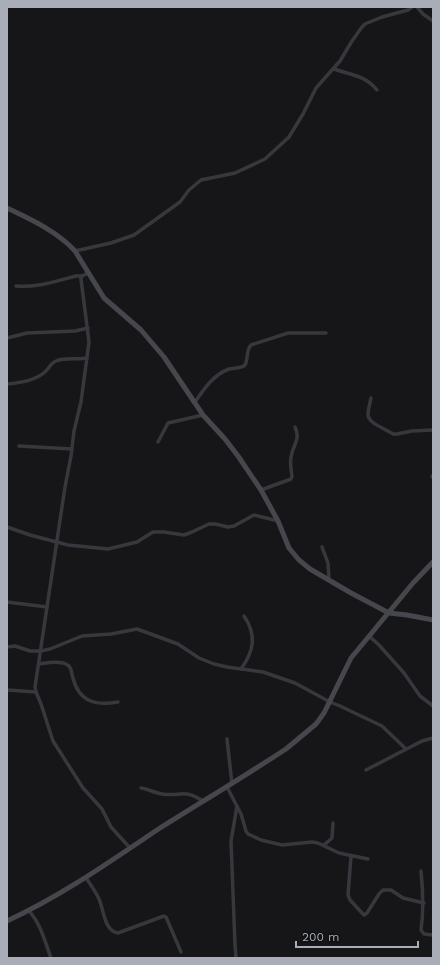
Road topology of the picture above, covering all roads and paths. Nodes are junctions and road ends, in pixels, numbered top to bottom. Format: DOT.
graph roads {
  1 [pos="412,7"];
  2 [pos="417,7"];
  3 [pos="433,21"];
  4 [pos="334,69"];
  5 [pos="377,90"];
  6 [pos="7,208"];
  7 [pos="74,251"];
  8 [pos="88,273"];
  9 [pos="82,276"];
  10 [pos="16,286"];
  11 [pos="88,328"];
  12 [pos="326,333"];
  13 [pos="7,338"];
  14 [pos="87,358"];
  15 [pos="7,384"];
  16 [pos="371,398"];
  17 [pos="195,402"];
  18 [pos="203,415"];
  19 [pos="296,426"];
  20 [pos="433,430"];
  21 [pos="158,442"];
  22 [pos="19,446"];
  23 [pos="72,449"];
  24 [pos="261,490"];
  25 [pos="278,521"];
  26 [pos="7,527"];
  27 [pos="56,542"];
  28 [pos="322,547"];
  29 [pos="433,562"];
  30 [pos="329,580"];
  31 [pos="7,602"];
  32 [pos="47,607"];
  33 [pos="389,613"];
  34 [pos="244,616"];
  35 [pos="433,620"];
  36 [pos="369,636"];
  37 [pos="7,647"];
  38 [pos="40,651"];
  39 [pos="39,664"];
  40 [pos="241,669"];
  41 [pos="7,690"];
  42 [pos="36,692"];
  43 [pos="118,702"];
  44 [pos="330,702"];
  45 [pos="433,706"];
  46 [pos="433,738"];
  47 [pos="227,739"];
  48 [pos="406,749"];
  49 [pos="366,770"];
  50 [pos="232,784"];
  51 [pos="227,787"];
  52 [pos="140,788"];
  53 [pos="203,801"];
  54 [pos="237,806"];
  55 [pos="333,823"];
  56 [pos="324,845"];
  57 [pos="130,848"];
  58 [pos="351,856"];
  59 [pos="368,859"];
  60 [pos="421,871"];
  61 [pos="86,878"];
  62 [pos="424,903"];
  63 [pos="29,911"];
  64 [pos="7,921"];
  65 [pos="433,935"];
  66 [pos="181,952"];
  67 [pos="51,958"];
  68 [pos="236,958"];
  1 -- 4 [label="street"];
  2 -- 3 [label="street"];
  4 -- 5 [label="street"];
  4 -- 7 [label="street"];
  6 -- 7 [label="street"];
  7 -- 8 [label="street"];
  8 -- 9 [label="street"];
  8 -- 17 [label="street"];
  9 -- 10 [label="street"];
  9 -- 11 [label="street"];
  11 -- 13 [label="street"];
  11 -- 14 [label="street"];
  12 -- 17 [label="street"];
  14 -- 15 [label="street"];
  14 -- 23 [label="street"];
  16 -- 20 [label="street"];
  17 -- 18 [label="street"];
  18 -- 21 [label="street"];
  18 -- 24 [label="street"];
  19 -- 24 [label="street"];
  22 -- 23 [label="street"];
  23 -- 27 [label="street"];
  24 -- 25 [label="street"];
  25 -- 27 [label="street"];
  25 -- 30 [label="street"];
  26 -- 27 [label="street"];
  27 -- 32 [label="street"];
  28 -- 30 [label="street"];
  29 -- 33 [label="street"];
  30 -- 33 [label="street"];
  31 -- 32 [label="street"];
  32 -- 38 [label="street"];
  33 -- 35 [label="street"];
  33 -- 36 [label="street"];
  34 -- 40 [label="street"];
  36 -- 44 [label="street"];
  36 -- 45 [label="street"];
  37 -- 38 [label="street"];
  38 -- 39 [label="street"];
  38 -- 40 [label="street"];
  39 -- 42 [label="street"];
  39 -- 43 [label="street"];
  40 -- 44 [label="street"];
  41 -- 42 [label="street"];
  42 -- 57 [label="street"];
  44 -- 48 [label="street"];
  44 -- 50 [label="street"];
  46 -- 48 [label="street"];
  47 -- 50 [label="street"];
  48 -- 49 [label="street"];
  50 -- 51 [label="street"];
  51 -- 53 [label="street"];
  51 -- 54 [label="street"];
  52 -- 53 [label="street"];
  53 -- 57 [label="street"];
  54 -- 56 [label="street"];
  54 -- 68 [label="street"];
  55 -- 56 [label="street"];
  56 -- 58 [label="street"];
  57 -- 61 [label="street"];
  58 -- 59 [label="street"];
  58 -- 62 [label="street"];
  60 -- 62 [label="street"];
  61 -- 63 [label="street"];
  61 -- 66 [label="street"];
  62 -- 65 [label="street"];
  63 -- 64 [label="street"];
  63 -- 67 [label="street"];
}
